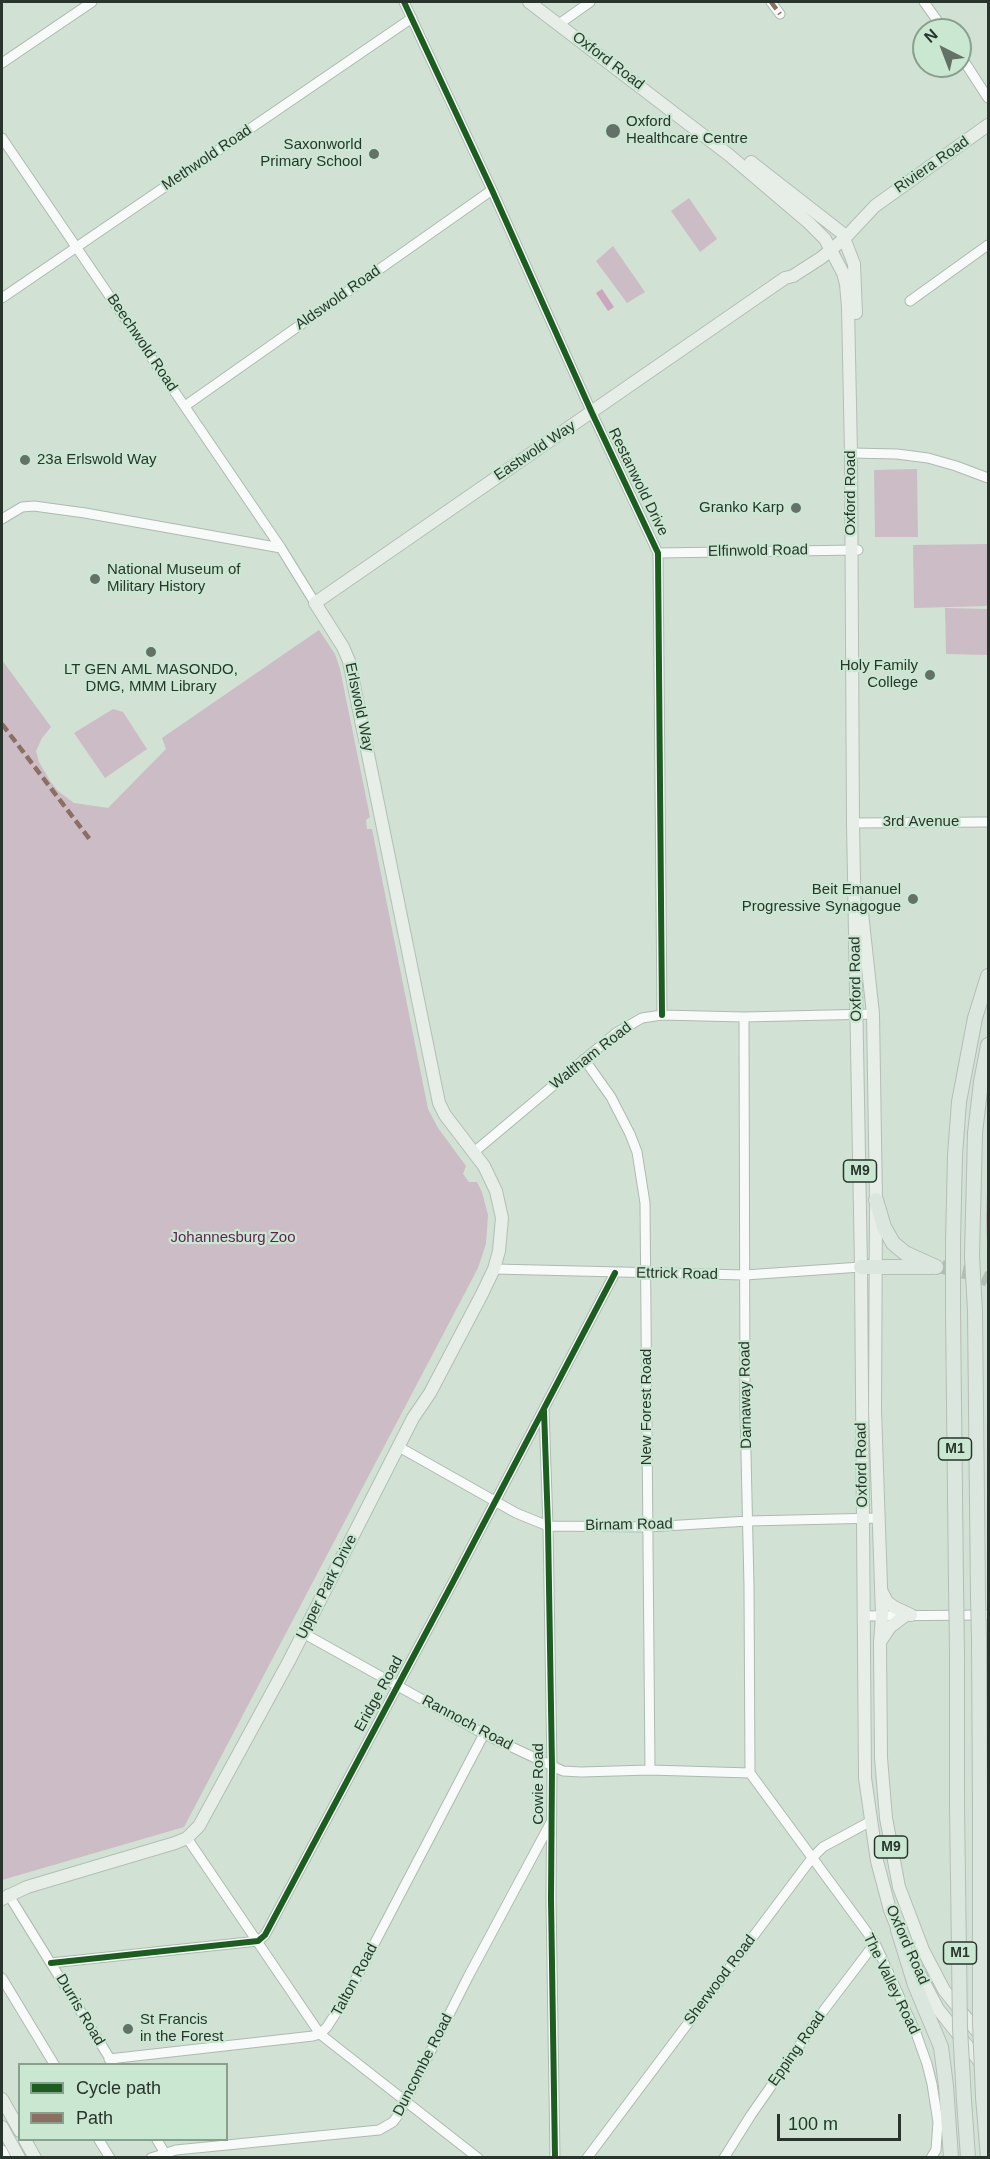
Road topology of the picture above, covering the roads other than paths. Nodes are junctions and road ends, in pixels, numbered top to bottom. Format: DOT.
graph roads {
  1 [pos="92,2"];
  2 [pos="404,2"];
  3 [pos="529,2"];
  4 [pos="540,2"];
  5 [pos="591,2"];
  6 [pos="771,2"];
  7 [pos="924,2"];
  8 [pos="780,14"];
  9 [pos="412,18"];
  10 [pos="935,18"];
  11 [pos="562,22"];
  12 [pos="2,63"];
  13 [pos="972,73"];
  14 [pos="988,98"];
  15 [pos="988,124"];
  16 [pos="2,138"];
  17 [pos="492,190"];
  18 [pos="842,234"];
  19 [pos="988,245"];
  20 [pos="77,247"];
  21 [pos="829,247"];
  22 [pos="2,298"];
  23 [pos="910,300"];
  24 [pos="185,406"];
  25 [pos="591,413"];
  26 [pos="854,452"];
  27 [pos="988,478"];
  28 [pos="2,519"];
  29 [pos="281,548"];
  30 [pos="854,550"];
  31 [pos="658,553"];
  32 [pos="315,603"];
  33 [pos="988,822"];
  34 [pos="857,823"];
  35 [pos="988,976"];
  36 [pos="873,1014"];
  37 [pos="662,1015"];
  38 [pos="857,1015"];
  39 [pos="744,1017"];
  40 [pos="988,1045"];
  41 [pos="584,1059"];
  42 [pos="474,1152"];
  43 [pos="876,1200"];
  44 [pos="868,1267"];
  45 [pos="494,1269"];
  46 [pos="615,1273"];
  47 [pos="646,1273"];
  48 [pos="745,1275"];
  49 [pos="544,1410"];
  50 [pos="399,1447"];
  51 [pos="494,1501"];
  52 [pos="879,1518"];
  53 [pos="863,1519"];
  54 [pos="748,1521"];
  55 [pos="548,1526"];
  56 [pos="648,1527"];
  57 [pos="881,1591"];
  58 [pos="908,1615"];
  59 [pos="988,1615"];
  60 [pos="863,1616"];
  61 [pos="882,1616"];
  62 [pos="303,1633"];
  63 [pos="880,1643"];
  64 [pos="398,1685"];
  65 [pos="988,1725"];
  66 [pos="484,1734"];
  67 [pos="552,1767"];
  68 [pos="650,1770"];
  69 [pos="750,1773"];
  70 [pos="980,1786"];
  71 [pos="551,1821"];
  72 [pos="871,1821"];
  73 [pos="187,1838"];
  74 [pos="812,1858"];
  75 [pos="5,1896"];
  76 [pos="898,1930"];
  77 [pos="258,1941"];
  78 [pos="875,1943"];
  79 [pos="51,1963"];
  80 [pos="2,1978"];
  81 [pos="320,2034"];
  82 [pos="988,2045"];
  83 [pos="111,2062"];
  84 [pos="53,2063"];
  85 [pos="988,2073"];
  86 [pos="2,2099"];
  87 [pos="406,2101"];
  88 [pos="2,2127"];
  89 [pos="18,2127"];
  90 [pos="26,2141"];
  91 [pos="100,2141"];
  92 [pos="158,2141"];
  93 [pos="2,2150"];
  94 [pos="166,2155"];
  95 [pos="6,2157"];
  96 [pos="19,2157"];
  97 [pos="35,2157"];
  98 [pos="110,2157"];
  99 [pos="151,2157"];
  100 [pos="478,2157"];
  101 [pos="555,2157"];
  102 [pos="587,2157"];
  103 [pos="724,2157"];
  104 [pos="931,2157"];
  105 [pos="951,2157"];
  106 [pos="968,2157"];
  107 [pos="988,2157"];
  1 -- 12 [label="street"];
  2 -- 9 [label="street, Restanwold Drive"];
  3 -- 11 [label="main road, Oxford Road / M9"];
  4 -- 11 [label="main road, Oxford Road / M9"];
  5 -- 11 [label="street"];
  6 -- 8 [label="street"];
  7 -- 10 [label="street"];
  9 -- 17 [label="street, Restanwold Drive"];
  9 -- 20 [label="street, Methwold Road"];
  11 -- 18 [label="main road, Oxford Road / M9"];
  11 -- 21 [label="main road, Oxford Road / M9"];
  13 -- 14 [label="street"];
  15 -- 18 [label="main road, Riviera Road"];
  16 -- 20 [label="street, Beechwold Road"];
  17 -- 24 [label="street, Aldswold Road"];
  17 -- 25 [label="street, Restanwold Drive"];
  18 -- 21 [label="main road, Riviera Road"];
  18 -- 26 [label="main road, Oxford Road / M9"];
  19 -- 23 [label="street"];
  20 -- 22 [label="street, Methwold Road"];
  20 -- 24 [label="street, Beechwold Road"];
  21 -- 25 [label="main road, Eastwold Way"];
  21 -- 26 [label="main road, Oxford Road / M9"];
  24 -- 29 [label="street, Beechwold Road"];
  25 -- 31 [label="street, Restanwold Drive"];
  25 -- 32 [label="main road, Eastwold Way"];
  26 -- 27 [label="street"];
  26 -- 30 [label="main road, Oxford Road / M9"];
  28 -- 29 [label="street"];
  29 -- 32 [label="street, Erlswold Way"];
  30 -- 31 [label="street, Elfinwold Road"];
  30 -- 34 [label="main road, Oxford Road / M9"];
  31 -- 37 [label="street, Restanwold Drive"];
  32 -- 42 [label="main road, Erlswold Way"];
  33 -- 34 [label="street, 3rd Avenue"];
  34 -- 36 [label="main road, Oxford Road / M9"];
  34 -- 38 [label="main road, Oxford Road / M9"];
  35 -- 106 [label="highway, M1, bridge"];
  36 -- 38 [label="street, Waltham Road"];
  36 -- 43 [label="main road, Oxford Road / M9"];
  37 -- 39 [label="street, Waltham Road"];
  37 -- 41 [label="street, Waltham Road"];
  38 -- 39 [label="street, Waltham Road"];
  38 -- 44 [label="main road, Oxford Road / M9"];
  39 -- 48 [label="street, Darnaway Road"];
  40 -- 70 [label="highway, M1, bridge"];
  41 -- 42 [label="street, Waltham Road"];
  41 -- 47 [label="street, New Forest Road"];
  42 -- 45 [label="main road, Upper Park Drive"];
  43 -- 44 [label="main road, Oxford Road / M9"];
  43 -- 44 [label="highway"];
  44 -- 48 [label="street, Ettrick Road"];
  44 -- 52 [label="main road, Oxford Road / M9"];
  44 -- 53 [label="main road, Oxford Road / M9"];
  45 -- 46 [label="street, Ettrick Road"];
  45 -- 50 [label="main road, Upper Park Drive"];
  46 -- 47 [label="street, Ettrick Road"];
  46 -- 49 [label="street, Eridge Road"];
  47 -- 48 [label="street, Ettrick Road"];
  47 -- 56 [label="street, New Forest Road"];
  48 -- 54 [label="street, Darnaway Road"];
  49 -- 51 [label="street, Eridge Road"];
  49 -- 55 [label="street, Cowie Road"];
  50 -- 51 [label="street, Birnam Road"];
  50 -- 62 [label="main road, Upper Park Drive"];
  51 -- 55 [label="street, Birnam Road"];
  51 -- 64 [label="street, Eridge Road"];
  52 -- 53 [label="street, Birnam Road"];
  52 -- 57 [label="main road, Oxford Road / M9"];
  53 -- 54 [label="street, Birnam Road"];
  53 -- 60 [label="main road, Oxford Road / M9"];
  54 -- 56 [label="street, Birnam Road"];
  54 -- 69 [label="street, Darnaway Road"];
  55 -- 56 [label="street, Birnam Road"];
  55 -- 67 [label="street, Cowie Road"];
  56 -- 68 [label="street, New Forest Road"];
  57 -- 58 [label="main road"];
  57 -- 61 [label="main road, Oxford Road / M9"];
  58 -- 59 [label="street"];
  58 -- 61 [label="street"];
  58 -- 63 [label="main road"];
  60 -- 61 [label="street"];
  60 -- 72 [label="main road, Oxford Road / M9"];
  61 -- 63 [label="main road, Oxford Road / M9"];
  62 -- 64 [label="street, Rannoch Road"];
  62 -- 73 [label="main road, Upper Park Drive"];
  63 -- 82 [label="main road, Oxford Road / M9"];
  64 -- 66 [label="street, Rannoch Road"];
  64 -- 77 [label="street, Eridge Road"];
  65 -- 70 [label="highway"];
  66 -- 67 [label="street, Rannoch Road"];
  66 -- 81 [label="street, Talton Road"];
  67 -- 68 [label="street, Rannoch Road"];
  67 -- 71 [label="street, Cowie Road"];
  68 -- 69 [label="street, Rannoch Road"];
  69 -- 74 [label="street, The Valley Road"];
  70 -- 107 [label="highway, M1, bridge"];
  71 -- 87 [label="street, Duncombe Road"];
  71 -- 101 [label="street, Cowie Road"];
  72 -- 74 [label="street, Sherwood Road"];
  72 -- 76 [label="main road, Oxford Road / M9"];
  73 -- 75 [label="main road"];
  73 -- 77 [label="street"];
  74 -- 78 [label="street, The Valley Road"];
  74 -- 102 [label="street, Sherwood Road"];
  75 -- 79 [label="street, Durris Road"];
  76 -- 85 [label="main road, Oxford Road / M9"];
  76 -- 105 [label="highway"];
  77 -- 79 [label="street"];
  77 -- 81 [label="street"];
  78 -- 103 [label="street, Epping Road"];
  78 -- 104 [label="street, The Valley Road"];
  79 -- 83 [label="street, Durris Road"];
  80 -- 84 [label="street"];
  81 -- 83 [label="street"];
  81 -- 87 [label="street"];
  86 -- 89 [label="main road"];
  87 -- 94 [label="street, Duncombe Road"];
  87 -- 100 [label="street"];
  88 -- 96 [label="main road"];
  90 -- 97 [label="main road"];
  91 -- 98 [label="street"];
  92 -- 94 [label="street"];
  93 -- 95 [label="street"];
  94 -- 99 [label="street, Duncombe Road"];
}
